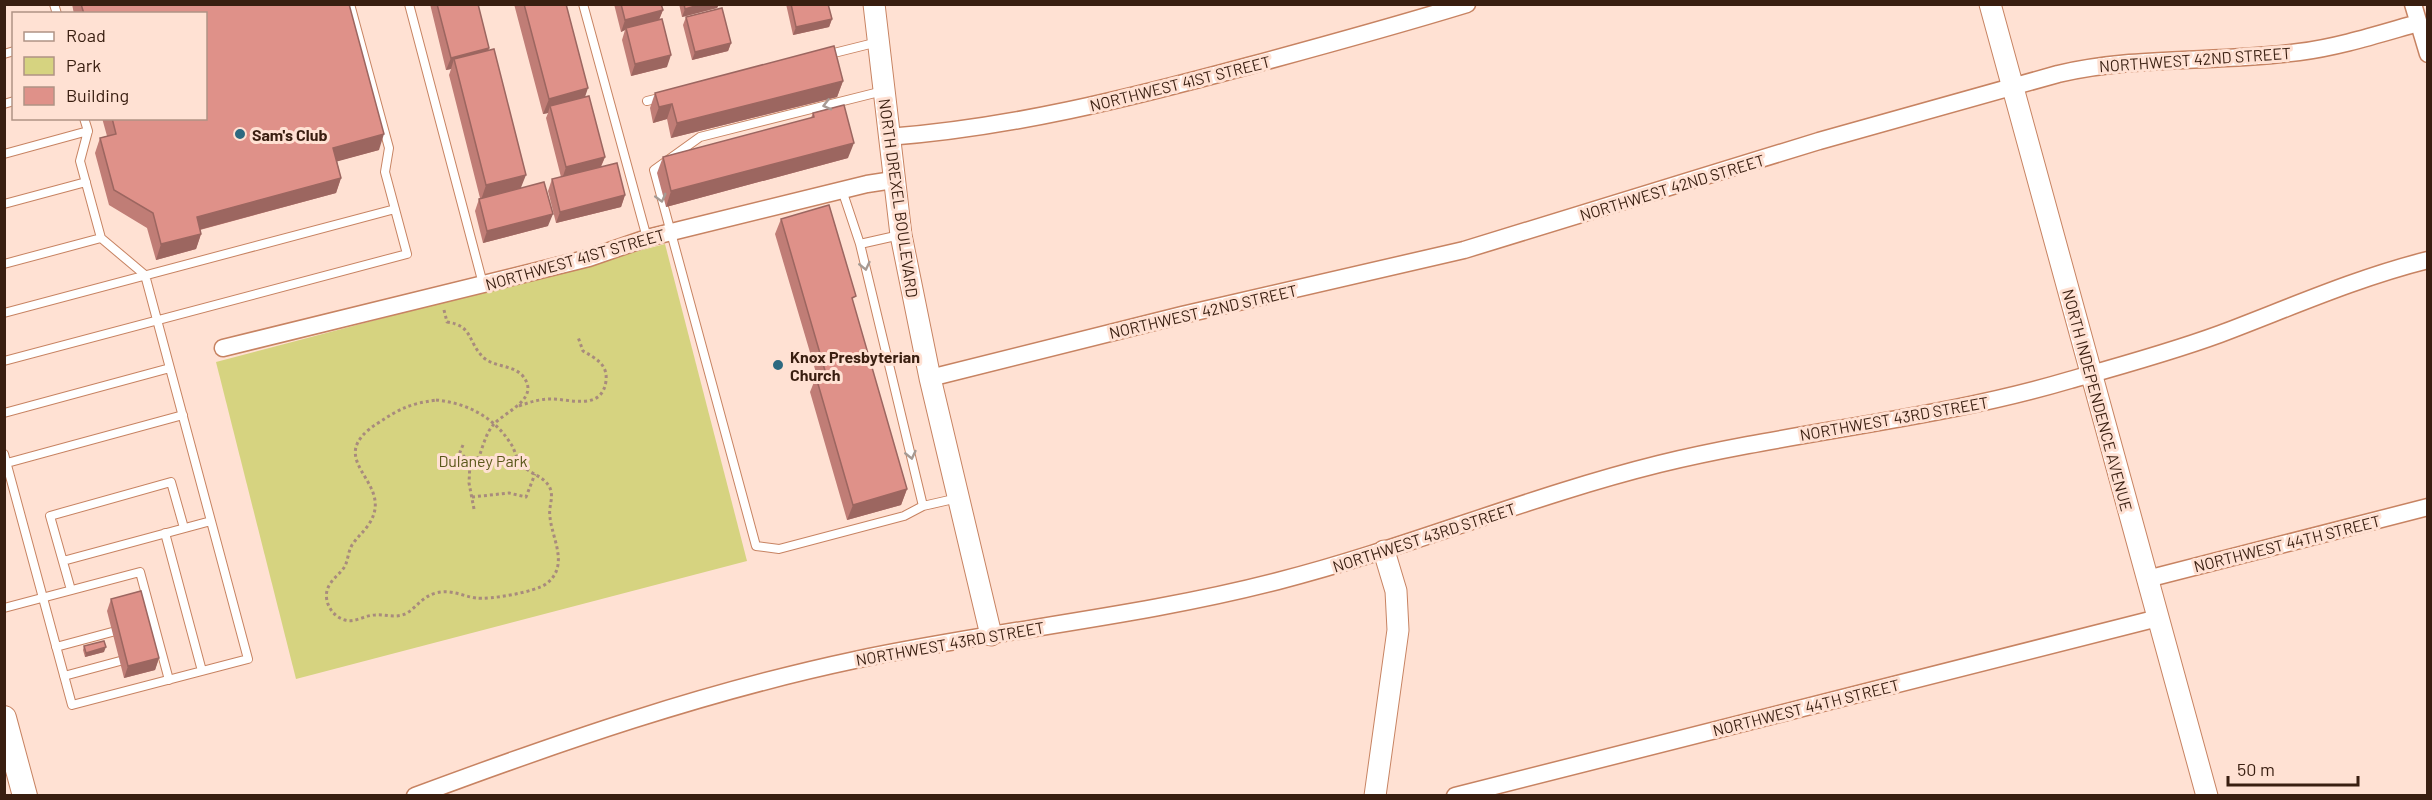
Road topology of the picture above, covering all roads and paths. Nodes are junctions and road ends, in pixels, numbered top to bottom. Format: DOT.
graph roads {
  1 [pos="350,4"];
  2 [pos="409,4"];
  3 [pos="583,4"];
  4 [pos="874,4"];
  5 [pos="1467,4"];
  6 [pos="1990,4"];
  7 [pos="2413,4"];
  8 [pos="2418,23"];
  9 [pos="878,42"];
  10 [pos="2427,54"];
  11 [pos="820,57"];
  12 [pos="2013,87"];
  13 [pos="883,91"];
  14 [pos="670,95"];
  15 [pos="647,101"];
  16 [pos="85,120"];
  17 [pos="88,131"];
  18 [pos="888,137"];
  19 [pos="4,154"];
  20 [pos="893,180"];
  21 [pos="86,182"];
  22 [pos="842,190"];
  23 [pos="4,204"];
  24 [pos="395,209"];
  25 [pos="671,232"];
  26 [pos="901,235"];
  27 [pos="101,238"];
  28 [pos="647,238"];
  29 [pos="860,244"];
  30 [pos="2427,260"];
  31 [pos="4,264"];
  32 [pos="146,275"];
  33 [pos="483,284"];
  34 [pos="440,295"];
  35 [pos="4,313"];
  36 [pos="158,321"];
  37 [pos="578,337"];
  38 [pos="223,348"];
  39 [pos="4,362"];
  40 [pos="170,368"];
  41 [pos="2091,374"];
  42 [pos="930,378"];
  43 [pos="519,406"];
  44 [pos="4,413"];
  45 [pos="183,415"];
  46 [pos="495,423"];
  47 [pos="463,445"];
  48 [pos="6,458"];
  49 [pos="470,463"];
  50 [pos="535,474"];
  51 [pos="472,497"];
  52 [pos="958,498"];
  53 [pos="923,506"];
  54 [pos="2427,507"];
  55 [pos="474,509"];
  56 [pos="211,521"];
  57 [pos="184,528"];
  58 [pos="165,533"];
  59 [pos="1384,551"];
  60 [pos="63,561"];
  61 [pos="2147,579"];
  62 [pos="71,590"];
  63 [pos="43,598"];
  64 [pos="4,608"];
  65 [pos="2158,618"];
  66 [pos="153,621"];
  67 [pos="142,624"];
  68 [pos="112,632"];
  69 [pos="991,635"];
  70 [pos="56,646"];
  71 [pos="161,650"];
  72 [pos="150,653"];
  73 [pos="120,661"];
  74 [pos="202,671"];
  75 [pos="64,676"];
  76 [pos="169,680"];
  77 [pos="4,718"];
  78 [pos="25,795"];
  79 [pos="415,795"];
  80 [pos="1375,795"];
  81 [pos="1455,795"];
  82 [pos="2207,795"];
  1 -- 24 [label="lane"];
  2 -- 33 [label="lane"];
  3 -- 28 [label="lane"];
  4 -- 9 [label="street, NORTH DREXEL BOULEVARD"];
  5 -- 18 [label="street, NORTHWEST 41ST STREET"];
  6 -- 12 [label="street, NORTH INDEPENDENCE AVENUE"];
  7 -- 8 [label="street"];
  8 -- 10 [label="street"];
  8 -- 12 [label="street, NORTHWEST 42ND STREET"];
  9 -- 11 [label="lane"];
  9 -- 13 [label="street, NORTH DREXEL BOULEVARD"];
  12 -- 41 [label="street, NORTH INDEPENDENCE AVENUE"];
  12 -- 42 [label="street, NORTHWEST 42ND STREET"];
  13 -- 18 [label="street, NORTH DREXEL BOULEVARD"];
  13 -- 25 [label="lane, one-way"];
  14 -- 15 [label="lane"];
  16 -- 17 [label="lane"];
  17 -- 19 [label="lane"];
  17 -- 21 [label="lane"];
  18 -- 20 [label="street, NORTH DREXEL BOULEVARD"];
  20 -- 22 [label="street, NORTHWEST 41ST STREET"];
  20 -- 26 [label="street, NORTH DREXEL BOULEVARD"];
  21 -- 23 [label="lane"];
  21 -- 27 [label="lane"];
  22 -- 25 [label="street, NORTHWEST 41ST STREET"];
  22 -- 29 [label="lane"];
  24 -- 32 [label="lane"];
  24 -- 36 [label="lane"];
  25 -- 28 [label="street, NORTHWEST 41ST STREET"];
  25 -- 53 [label="lane"];
  26 -- 29 [label="lane"];
  26 -- 42 [label="street, NORTH DREXEL BOULEVARD"];
  27 -- 31 [label="lane"];
  27 -- 32 [label="lane"];
  28 -- 33 [label="street, NORTHWEST 41ST STREET"];
  29 -- 53 [label="lane, one-way"];
  30 -- 41 [label="street, NORTHWEST 43RD STREET"];
  32 -- 35 [label="lane"];
  32 -- 36 [label="lane"];
  33 -- 34 [label="street, NORTHWEST 41ST STREET"];
  34 -- 38 [label="street, NORTHWEST 41ST STREET"];
  34 -- 43 [label="path"];
  36 -- 39 [label="lane"];
  36 -- 40 [label="lane"];
  37 -- 43 [label="path"];
  40 -- 44 [label="lane"];
  40 -- 45 [label="lane"];
  41 -- 59 [label="street, NORTHWEST 43RD STREET"];
  41 -- 61 [label="street, NORTH INDEPENDENCE AVENUE"];
  42 -- 52 [label="street, NORTH DREXEL BOULEVARD"];
  43 -- 46 [label="path"];
  45 -- 48 [label="lane"];
  45 -- 56 [label="lane"];
  46 -- 49 [label="path"];
  46 -- 50 [label="path"];
  46 -- 50 [label="path"];
  47 -- 49 [label="path"];
  48 -- 63 [label="lane"];
  49 -- 51 [label="path"];
  50 -- 51 [label="path"];
  51 -- 55 [label="path"];
  52 -- 53 [label="lane"];
  52 -- 69 [label="street, NORTH DREXEL BOULEVARD"];
  54 -- 61 [label="street, NORTHWEST 44TH STREET"];
  56 -- 57 [label="lane"];
  56 -- 74 [label="lane"];
  57 -- 58 [label="lane"];
  57 -- 60 [label="lane"];
  58 -- 60 [label="lane"];
  58 -- 74 [label="lane"];
  59 -- 69 [label="street, NORTHWEST 43RD STREET"];
  59 -- 80 [label="street"];
  60 -- 62 [label="lane"];
  61 -- 65 [label="street, NORTH INDEPENDENCE AVENUE"];
  62 -- 63 [label="lane"];
  62 -- 66 [label="lane"];
  63 -- 64 [label="lane"];
  63 -- 70 [label="lane"];
  65 -- 81 [label="street, NORTHWEST 44TH STREET"];
  65 -- 82 [label="street, NORTH INDEPENDENCE AVENUE"];
  66 -- 67 [label="lane"];
  66 -- 71 [label="lane"];
  68 -- 70 [label="lane"];
  69 -- 79 [label="street, NORTHWEST 43RD STREET"];
  70 -- 75 [label="lane"];
  71 -- 72 [label="lane"];
  71 -- 76 [label="lane"];
  73 -- 75 [label="lane"];
  74 -- 76 [label="lane"];
  75 -- 76 [label="lane"];
  77 -- 78 [label="main road"];
}
